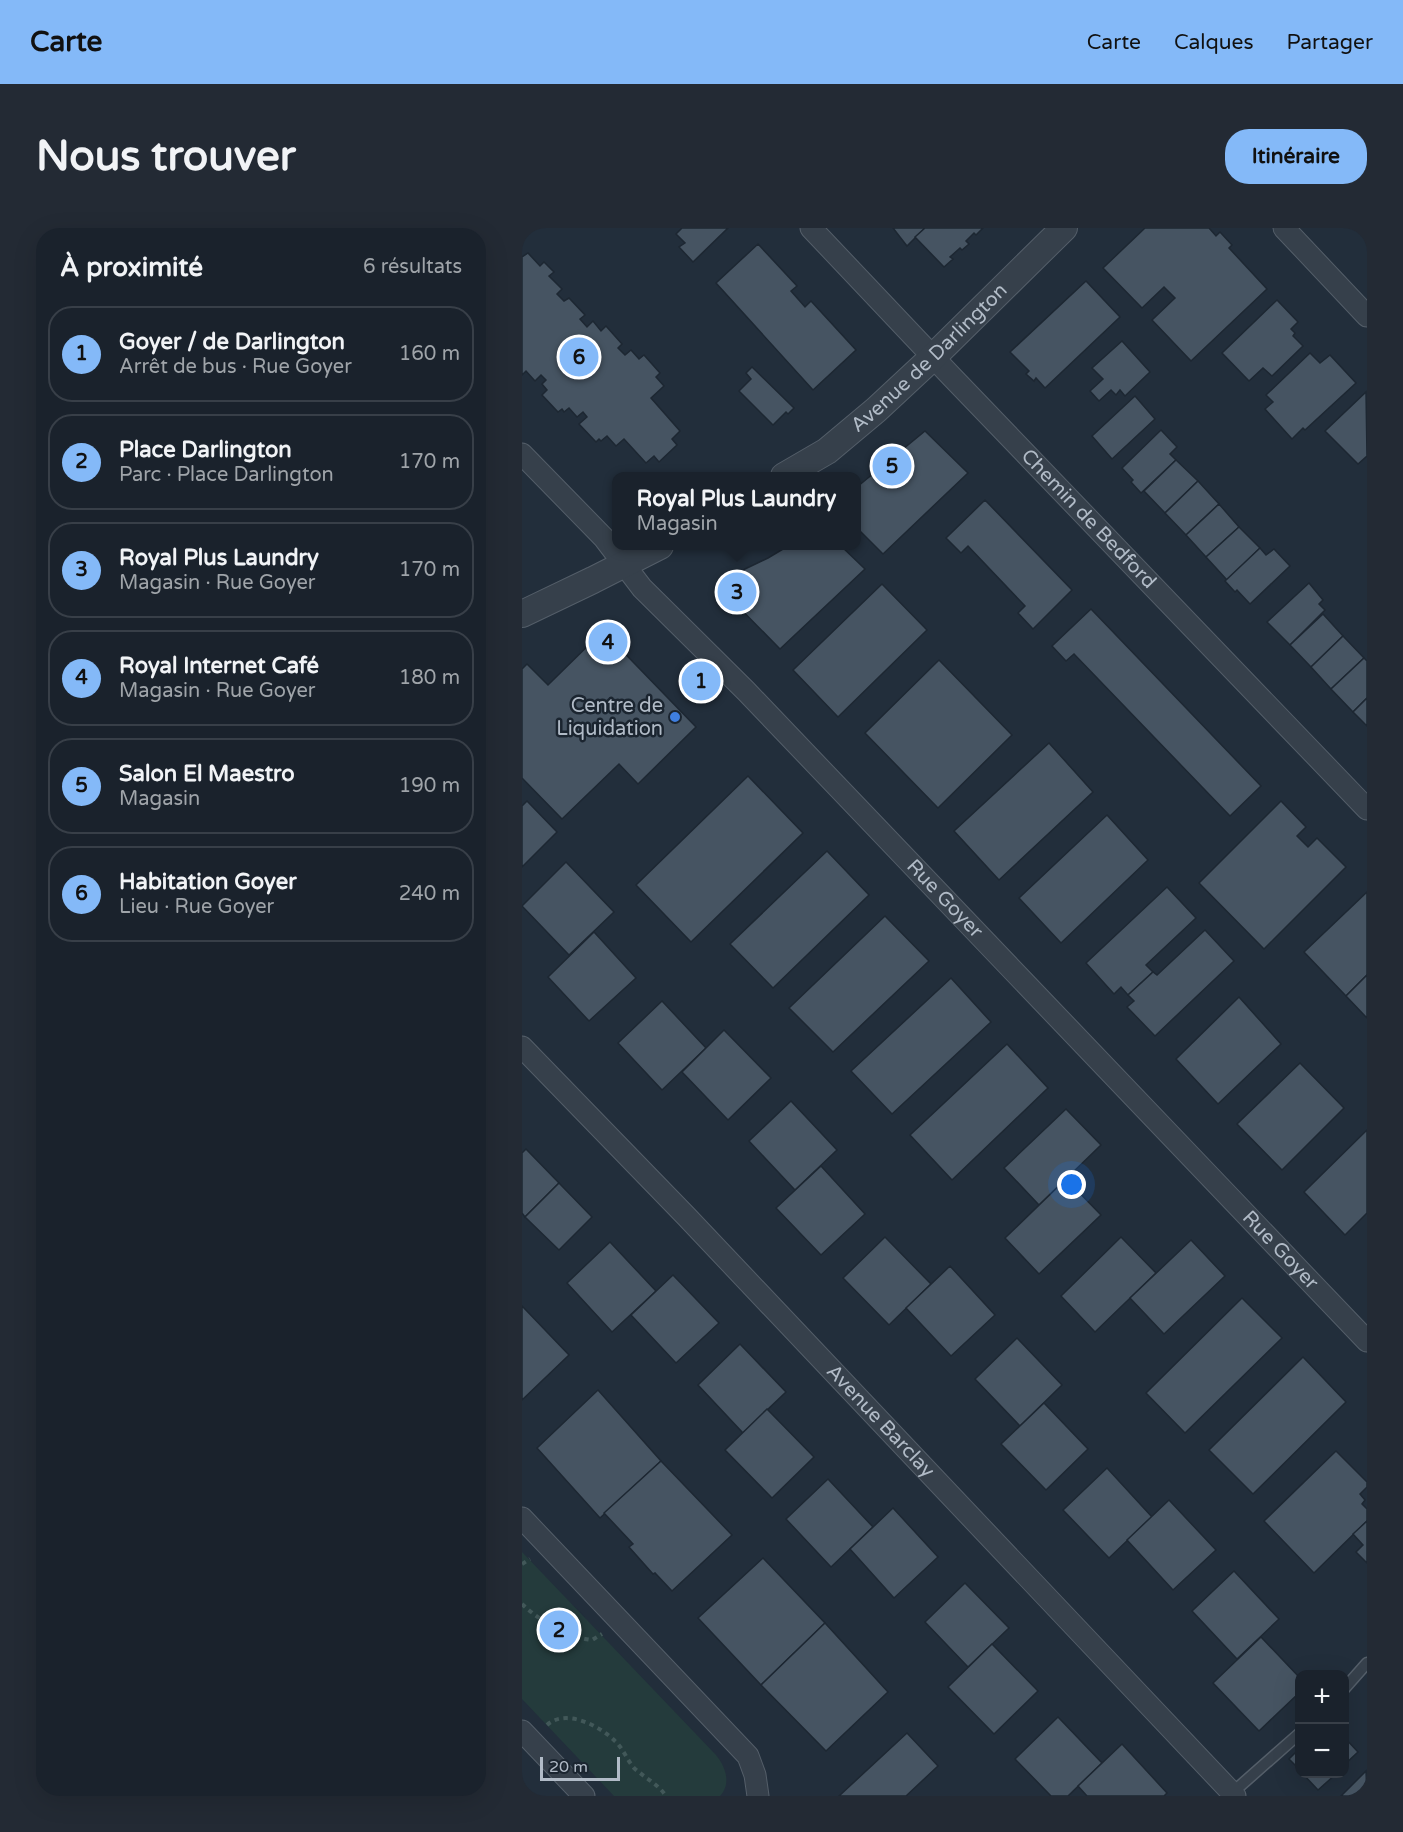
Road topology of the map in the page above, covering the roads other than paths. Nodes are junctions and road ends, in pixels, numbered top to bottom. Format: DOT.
graph roads {
  1 [pos="811,228"];
  2 [pos="1064,228"];
  3 [pos="1284,228"];
  4 [pos="1367,316"];
  5 [pos="933,357"];
  6 [pos="522,454"];
  7 [pos="792,472"];
  8 [pos="612,550"];
  9 [pos="612,550"];
  10 [pos="652,550"];
  11 [pos="624,565"];
  12 [pos="522,614"];
  13 [pos="1367,809"];
  14 [pos="522,1047"];
  15 [pos="1367,1341"];
  16 [pos="522,1518"];
  17 [pos="1367,1663"];
  18 [pos="1349,1683"];
  19 [pos="522,1731"];
  20 [pos="1295,1737"];
  21 [pos="1233,1795"];
  22 [pos="584,1796"];
  23 [pos="758,1796"];
  1 -- 5 [label="street, Chemin de Bedford"];
  2 -- 5 [label="street, Avenue de Darlington"];
  3 -- 4 [label="street"];
  5 -- 7 [label="street, Avenue de Darlington"];
  5 -- 13 [label="street, Chemin de Bedford"];
  6 -- 8 [label="street, Rue Goyer"];
  9 -- 11 [label="street, Rue Goyer"];
  10 -- 11 [label="street"];
  11 -- 12 [label="street"];
  11 -- 15 [label="street, Rue Goyer"];
  14 -- 21 [label="street, Avenue Barclay"];
  16 -- 23 [label="street"];
  17 -- 18 [label="lane"];
  19 -- 22 [label="street"];
  20 -- 21 [label="lane"];
}
